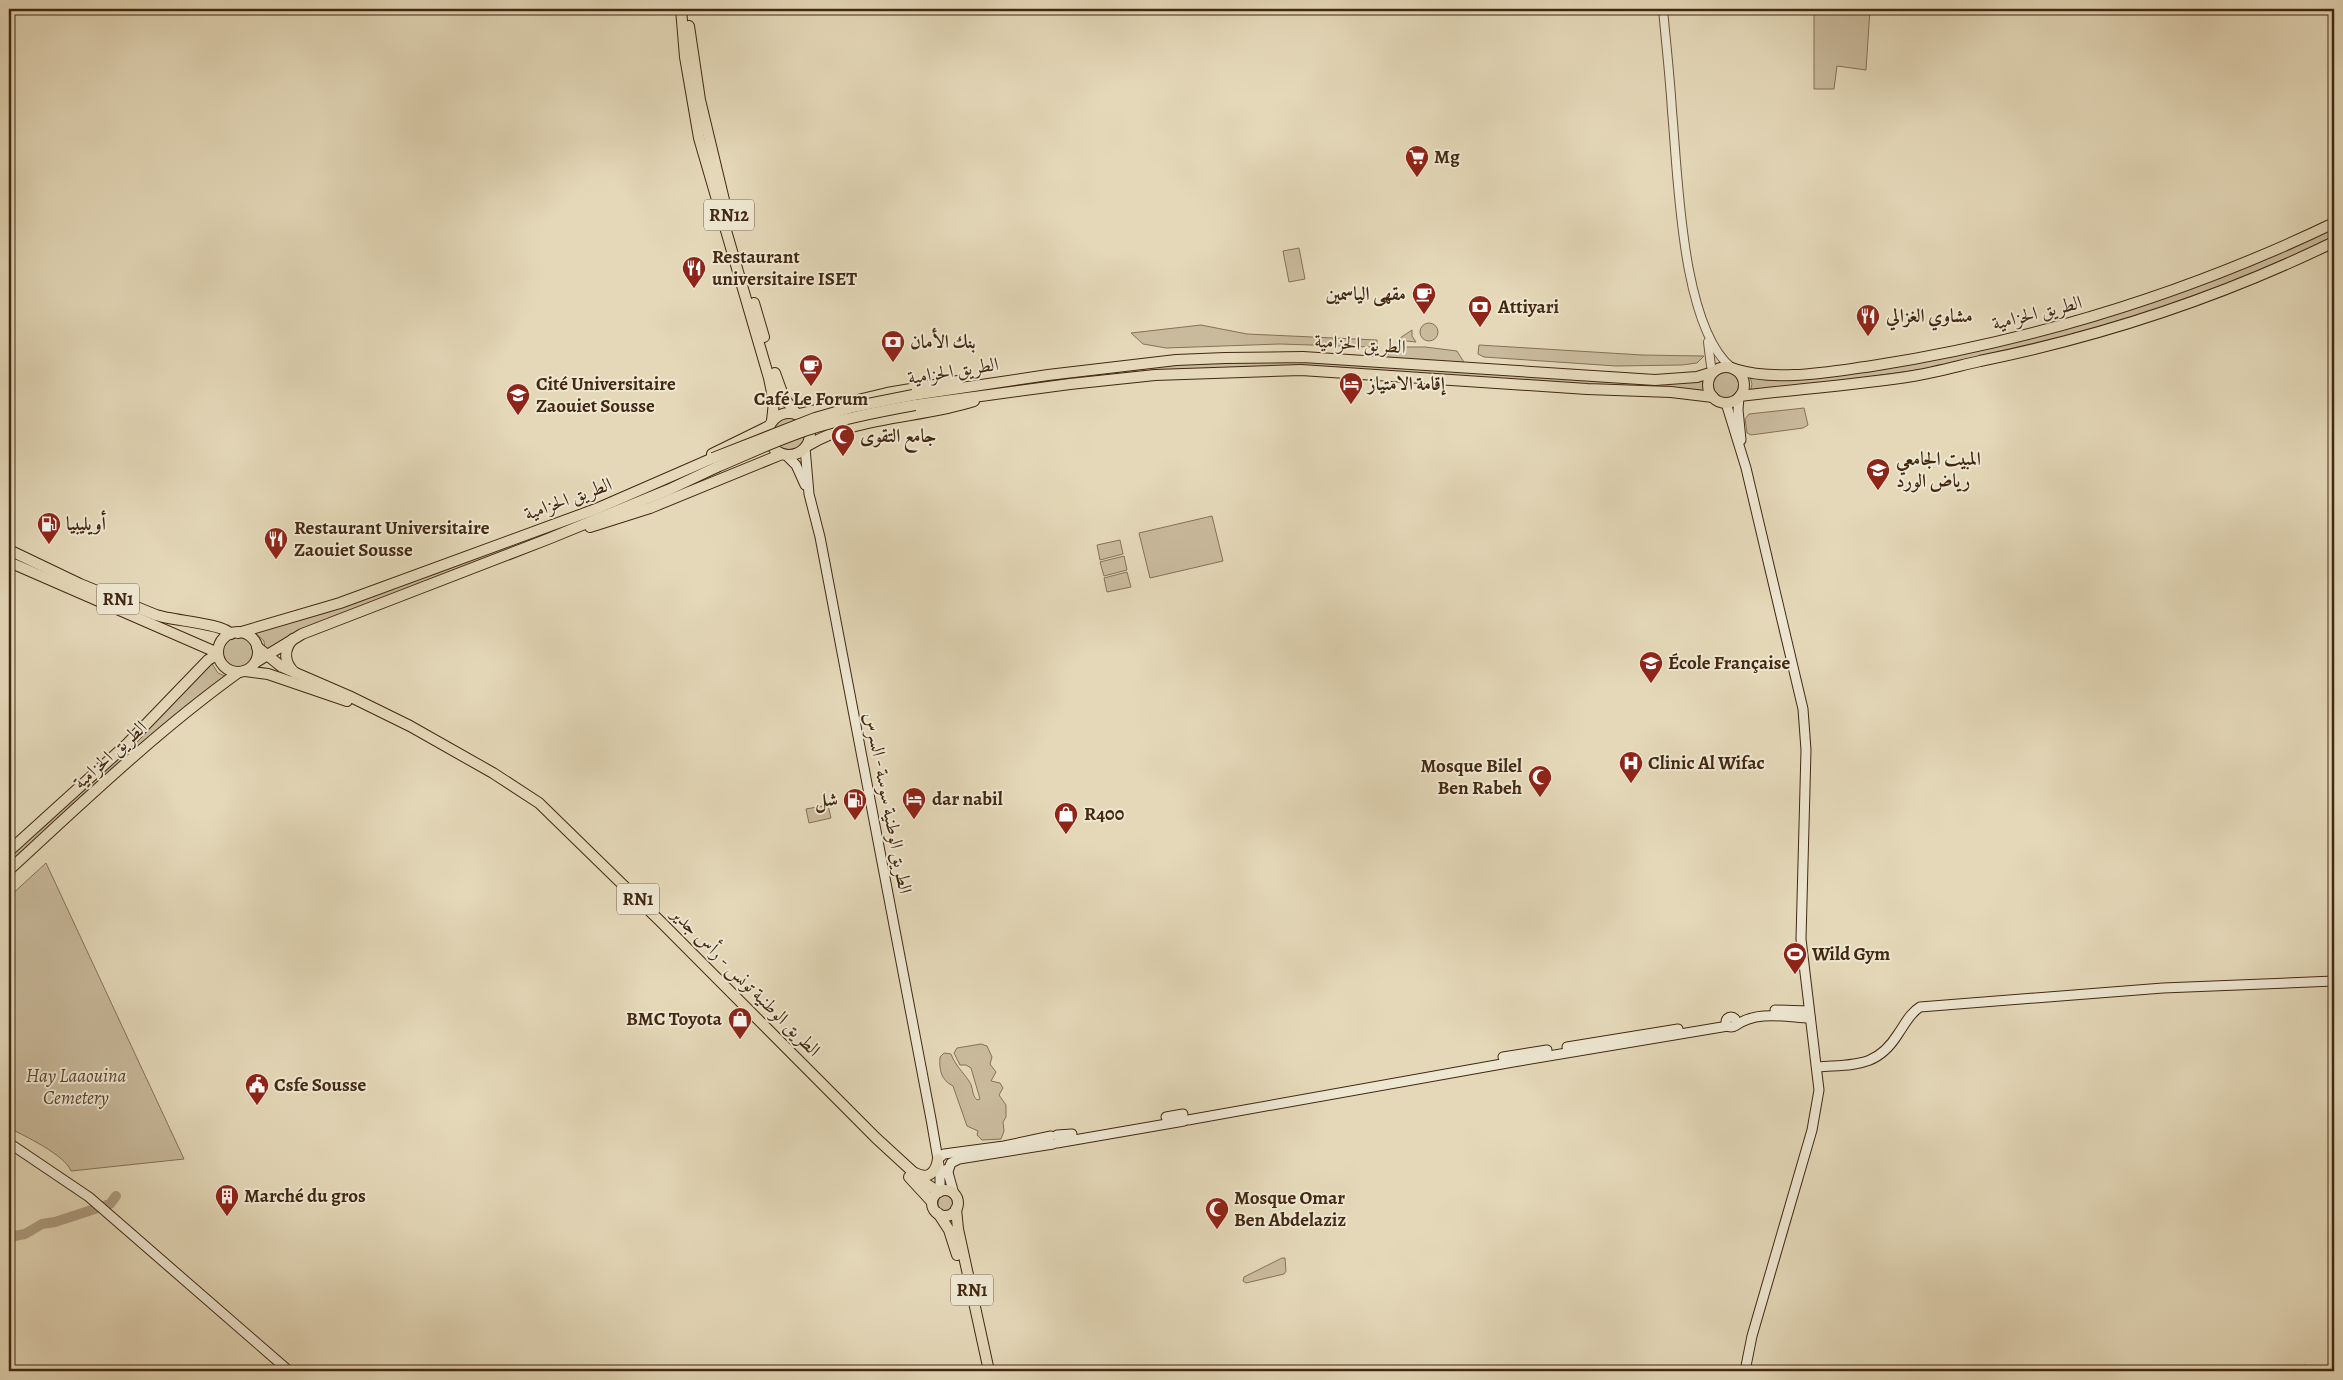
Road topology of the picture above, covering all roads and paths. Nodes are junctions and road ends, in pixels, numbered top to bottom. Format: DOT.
graph roads {
  1 [pos="681,9"];
  2 [pos="688,9"];
  3 [pos="1663,9"];
  4 [pos="2334,223"];
  5 [pos="2334,242"];
  6 [pos="1707,336"];
  7 [pos="1733,368"];
  8 [pos="1713,372"];
  9 [pos="991,382"];
  10 [pos="994,395"];
  11 [pos="1740,396"];
  12 [pos="1712,397"];
  13 [pos="914,400"];
  14 [pos="1726,403"];
  15 [pos="798,414"];
  16 [pos="771,423"];
  17 [pos="806,447"];
  18 [pos="1742,453"];
  19 [pos="784,454"];
  20 [pos="715,463"];
  21 [pos="809,494"];
  22 [pos="543,527"];
  23 [pos="548,539"];
  24 [pos="9,550"];
  25 [pos="9,562"];
  26 [pos="235,633"];
  27 [pos="294,638"];
  28 [pos="194,643"];
  29 [pos="257,647"];
  30 [pos="218,654"];
  31 [pos="266,655"];
  32 [pos="256,662"];
  33 [pos="201,668"];
  34 [pos="242,672"];
  35 [pos="295,673"];
  36 [pos="366,705"];
  37 [pos="9,851"];
  38 [pos="9,870"];
  39 [pos="2334,981"];
  40 [pos="1810,1015"];
  41 [pos="1818,1066"];
  42 [pos="876,1138"];
  43 [pos="1054,1140"];
  44 [pos="9,1144"];
  45 [pos="941,1157"];
  46 [pos="913,1172"];
  47 [pos="948,1174"];
  48 [pos="939,1191"];
  49 [pos="954,1194"];
  50 [pos="932,1202"];
  51 [pos="956,1209"];
  52 [pos="938,1213"];
  53 [pos="289,1371"];
  54 [pos="982,1371"];
  55 [pos="989,1371"];
  56 [pos="1745,1371"];
  1 -- 16 [label="main road, RN12"];
  2 -- 15 [label="main road, RN12"];
  3 -- 6 [label="street"];
  4 -- 7 [label="main road, الطريق الحزامية"];
  5 -- 11 [label="main road, الطريق الحزامية"];
  6 -- 7 [label="street"];
  6 -- 8 [label="street"];
  7 -- 8 [label="main road, الطريق الحزامية"];
  7 -- 11 [label="main road"];
  8 -- 9 [label="main road, الطريق الحزامية"];
  8 -- 12 [label="main road"];
  9 -- 13 [label="main road, الطريق الحزامية"];
  9 -- 15 [label="main road"];
  10 -- 12 [label="main road, الطريق الحزامية"];
  10 -- 13 [label="main road, الطريق الحزامية"];
  10 -- 17 [label="main road"];
  11 -- 14 [label="main road, الطريق الحزامية"];
  11 -- 18 [label="main road"];
  12 -- 14 [label="main road, الطريق الحزامية"];
  13 -- 20 [label="main road, الطريق الحزامية, bridge"];
  14 -- 18 [label="main road"];
  15 -- 16 [label="main road"];
  15 -- 17 [label="main road, RN12"];
  16 -- 19 [label="main road, RN12"];
  16 -- 22 [label="main road"];
  17 -- 19 [label="main road"];
  17 -- 21 [label="main road, الطريق الوطنية سوسة - السرس / RN12"];
  18 -- 40 [label="main road"];
  19 -- 21 [label="main road, الطريق الوطنية سوسة - السرس / RN12"];
  19 -- 23 [label="main road"];
  20 -- 22 [label="main road, الطريق الحزامية"];
  20 -- 23 [label="main road, الطريق الحزامية"];
  21 -- 45 [label="main road, الطريق الوطنية سوسة - السرس / RN12"];
  22 -- 26 [label="main road, الطريق الحزامية"];
  23 -- 27 [label="main road, الطريق الحزامية"];
  24 -- 26 [label="main road, RN1"];
  25 -- 28 [label="main road, RN1"];
  26 -- 29 [label="main road, RN1"];
  26 -- 30 [label="main road"];
  27 -- 31 [label="main road, الطريق الحزامية"];
  27 -- 35 [label="main road"];
  28 -- 30 [label="main road, RN1"];
  28 -- 33 [label="main road"];
  29 -- 31 [label="main road, الطريق الوطنية تونس - رأس جدير / RN1"];
  29 -- 32 [label="main road"];
  30 -- 33 [label="main road, الطريق الحزامية"];
  30 -- 34 [label="main road, RN1"];
  31 -- 32 [label="main road, الطريق الحزامية"];
  31 -- 35 [label="main road, الطريق الوطنية تونس - رأس جدير / RN1"];
  32 -- 34 [label="main road"];
  33 -- 37 [label="main road, الطريق الحزامية"];
  34 -- 36 [label="main road, الطريق الوطنية تونس - رأس جدير / RN1"];
  34 -- 38 [label="main road, الطريق الحزامية"];
  35 -- 36 [label="main road, الطريق الوطنية تونس - رأس جدير / RN1"];
  36 -- 42 [label="main road, الطريق الوطنية تونس - رأس جدير / RN1"];
  39 -- 41 [label="main road"];
  40 -- 41 [label="main road"];
  40 -- 43 [label="main road"];
  41 -- 56 [label="main road"];
  42 -- 46 [label="main road, الطريق الوطنية تونس - رأس جدير / RN1"];
  42 -- 50 [label="main road, الطريق الوطنية تونس - رأس جدير / RN1"];
  43 -- 45 [label="main road"];
  43 -- 47 [label="main road"];
  44 -- 53 [label="main road"];
  45 -- 46 [label="main road"];
  45 -- 47 [label="main road, الطريق الوطنية سوسة - السرس / RN12"];
  45 -- 48 [label="main road, الطريق الوطنية سوسة - السرس / RN12"];
  46 -- 48 [label="main road, الطريق الوطنية تونس - رأس جدير / RN1"];
  47 -- 49 [label="main road, الطريق الوطنية سوسة - السرس / RN12"];
  48 -- 49 [label="main road, RN1"];
  48 -- 50 [label="main road"];
  49 -- 51 [label="main road, RN1"];
  50 -- 52 [label="main road, RN1"];
  51 -- 52 [label="main road"];
  51 -- 55 [label="main road, RN1"];
  52 -- 54 [label="main road, RN1"];
}
